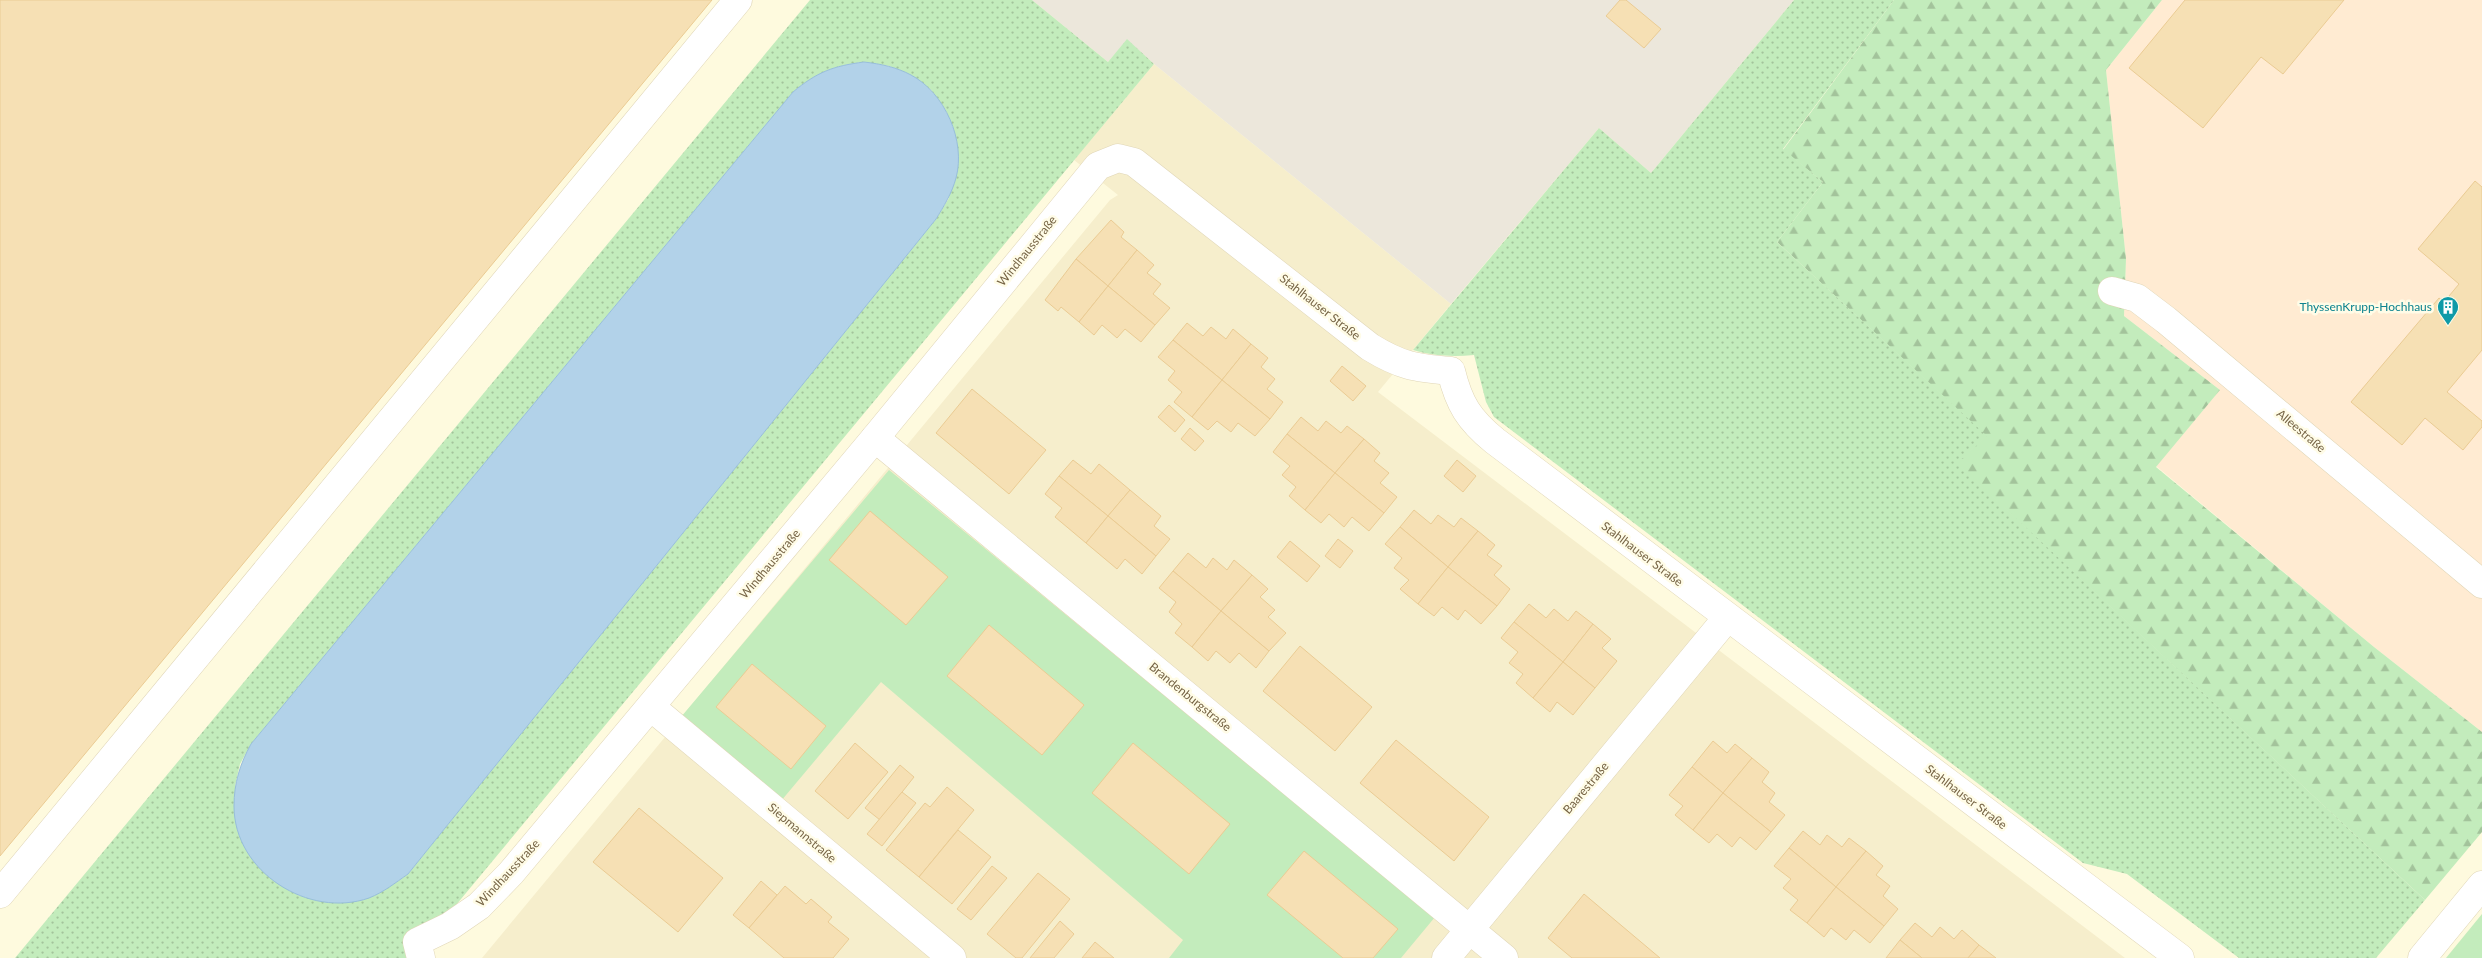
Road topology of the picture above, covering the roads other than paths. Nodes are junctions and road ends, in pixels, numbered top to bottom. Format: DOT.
graph roads {
  1 [pos="738,0"];
  2 [pos="1118,158"];
  3 [pos="2112,291"];
  4 [pos="875,438"];
  5 [pos="2482,584"];
  6 [pos="1727,618"];
  7 [pos="651,707"];
  8 [pos="2482,885"];
  9 [pos="0,894"];
  10 [pos="1469,929"];
  11 [pos="419,950"];
  12 [pos="952,958"];
  13 [pos="1446,958"];
  14 [pos="1504,958"];
  15 [pos="2180,958"];
  16 [pos="2422,958"];
  1 -- 9 [label="street"];
  2 -- 4 [label="street, Windhausstraße"];
  2 -- 6 [label="street, Stahlhauser Straße"];
  3 -- 5 [label="street, Alleestraße"];
  4 -- 7 [label="street, Windhausstraße"];
  4 -- 10 [label="street, Brandenburgstraße"];
  6 -- 10 [label="street, Baarestraße"];
  6 -- 15 [label="street, Stahlhauser Straße"];
  7 -- 11 [label="street, Windhausstraße"];
  7 -- 12 [label="street, Siepmannstraße"];
  8 -- 16 [label="street"];
  10 -- 13 [label="street, Baarestraße"];
  10 -- 14 [label="street, Brandenburgstraße"];
}
